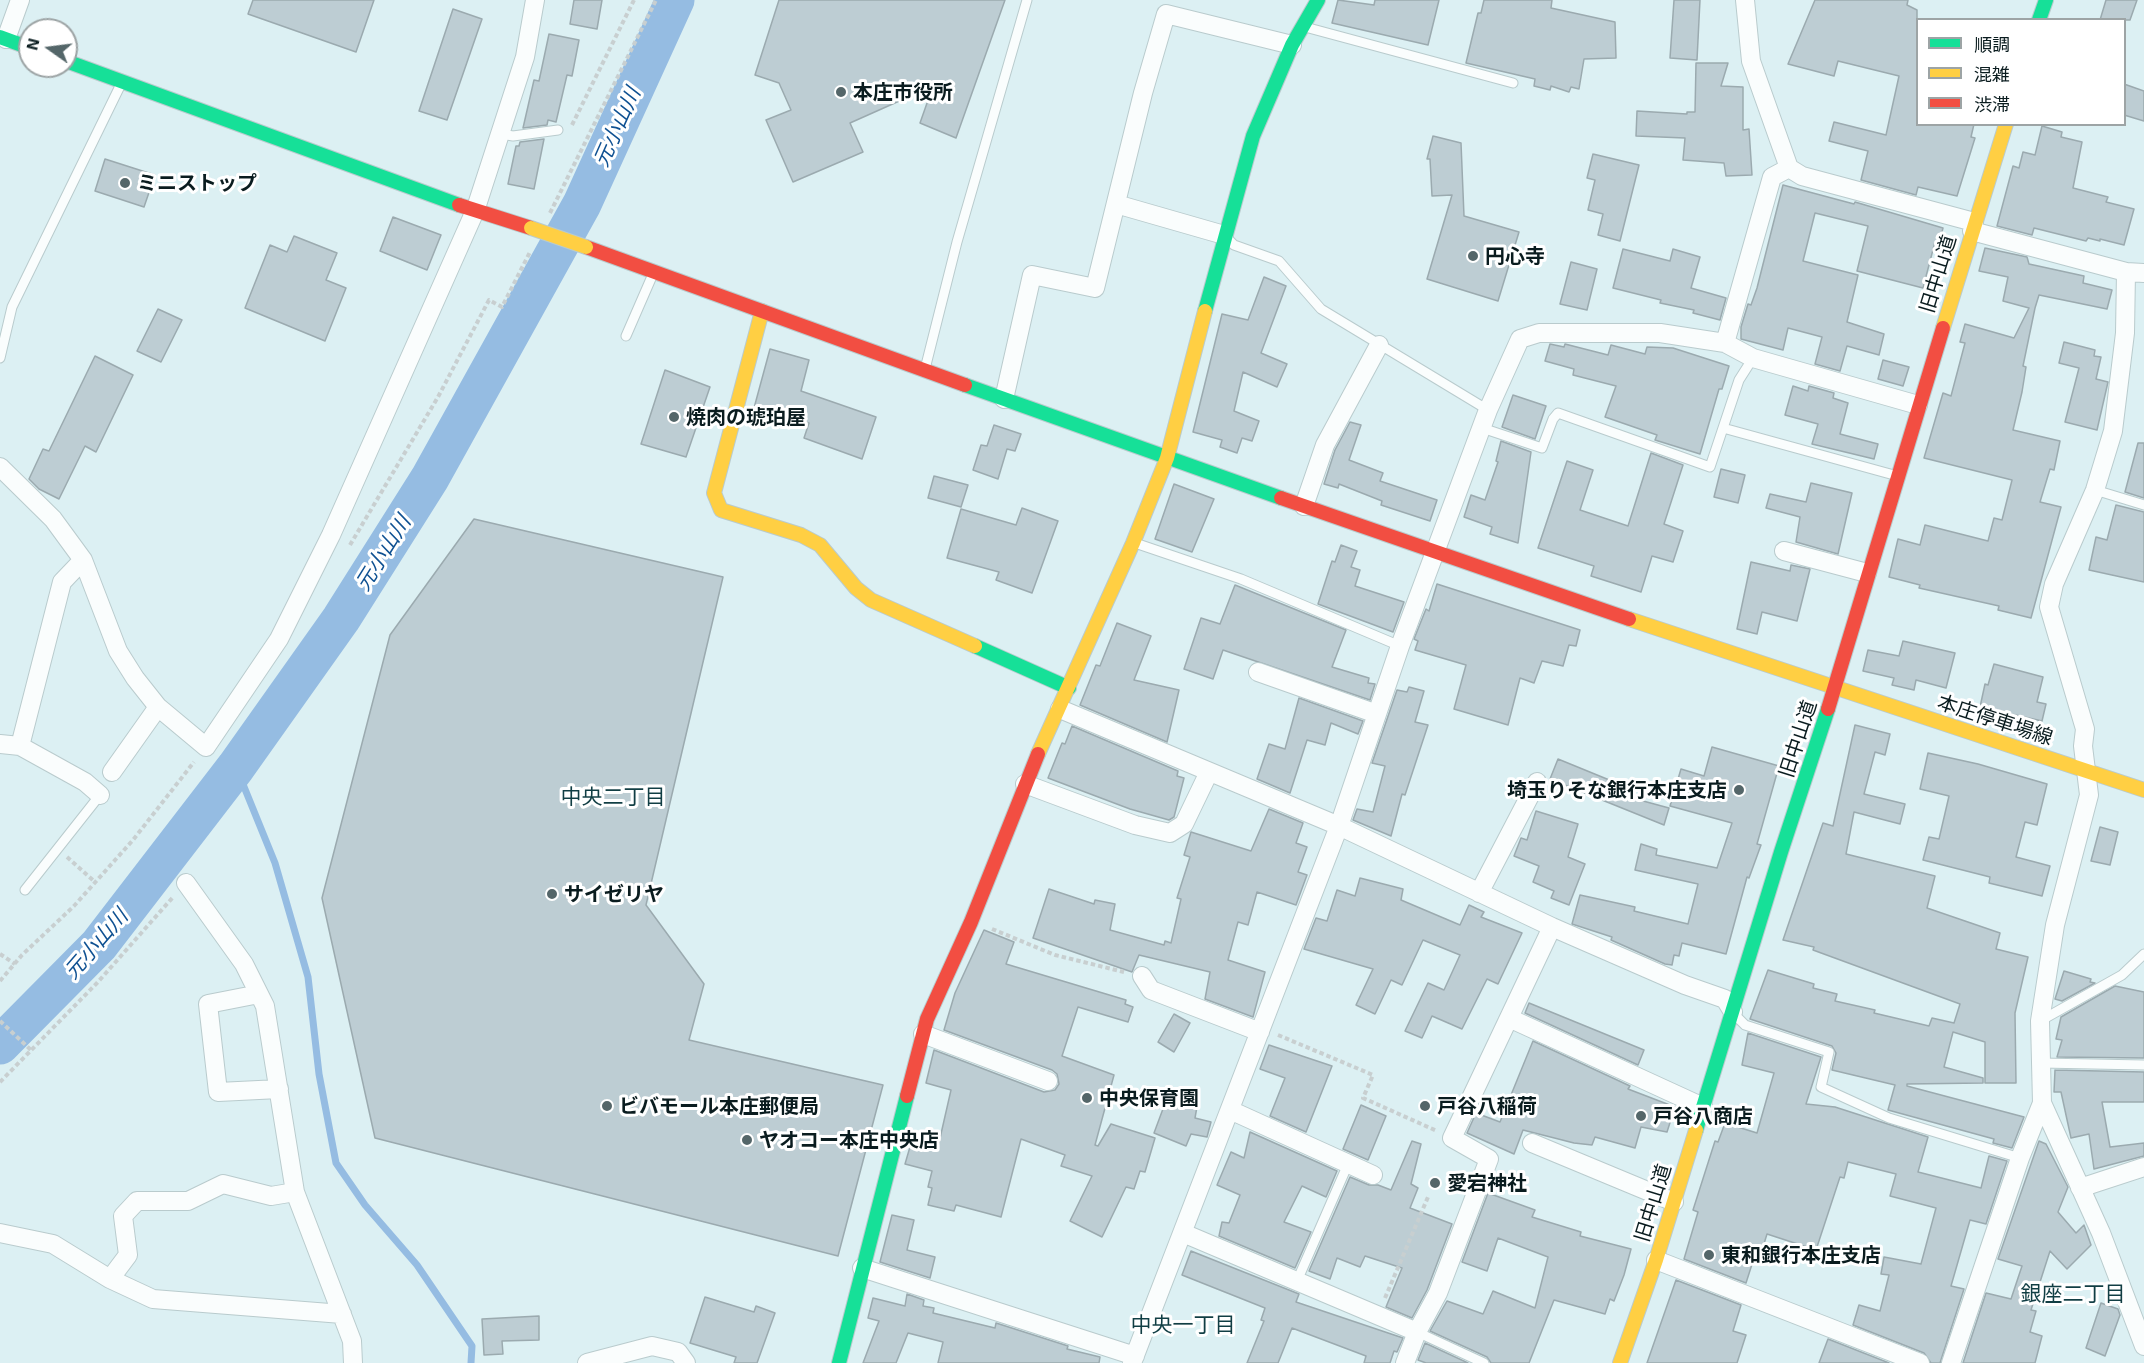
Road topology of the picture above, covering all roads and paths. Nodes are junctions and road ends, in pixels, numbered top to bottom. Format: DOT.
graph roads {
  1 [pos="20,0"];
  2 [pos="535,0"];
  3 [pos="634,0"];
  4 [pos="656,0"];
  5 [pos="1027,0"];
  6 [pos="1318,0"];
  7 [pos="1745,0"];
  8 [pos="2046,0"];
  9 [pos="2040,18"];
  10 [pos="1302,26"];
  11 [pos="3,38"];
  12 [pos="18,44"];
  13 [pos="1292,45"];
  14 [pos="78,66"];
  15 [pos="122,82"];
  16 [pos="1513,83"];
  17 [pos="2005,126"];
  18 [pos="558,130"];
  19 [pos="501,134"];
  20 [pos="1789,168"];
  21 [pos="1116,204"];
  22 [pos="475,211"];
  23 [pos="548,218"];
  24 [pos="1973,227"];
  25 [pos="1224,235"];
  26 [pos="533,247"];
  27 [pos="654,272"];
  28 [pos="2135,272"];
  29 [pos="762,311"];
  30 [pos="626,336"];
  31 [pos="1725,343"];
  32 [pos="1379,345"];
  33 [pos="0,358"];
  34 [pos="1753,358"];
  35 [pos="925,371"];
  36 [pos="1004,399"];
  37 [pos="1918,405"];
  38 [pos="1485,419"];
  39 [pos="1723,428"];
  40 [pos="1167,458"];
  41 [pos="1,470"];
  42 [pos="1897,476"];
  43 [pos="2095,490"];
  44 [pos="2144,505"];
  45 [pos="1304,506"];
  46 [pos="1133,543"];
  47 [pos="1784,551"];
  48 [pos="1437,553"];
  49 [pos="343,555"];
  50 [pos="83,560"];
  51 [pos="1867,573"];
  52 [pos="1400,646"];
  53 [pos="1258,672"];
  54 [pos="1069,688"];
  55 [pos="1835,688"];
  56 [pos="158,707"];
  57 [pos="1060,709"];
  58 [pos="1377,714"];
  59 [pos="0,744"];
  60 [pos="20,746"];
  61 [pos="206,747"];
  62 [pos="2086,771"];
  63 [pos="112,772"];
  64 [pos="1209,772"];
  65 [pos="1537,782"];
  66 [pos="1026,784"];
  67 [pos="2144,790"];
  68 [pos="100,795"];
  69 [pos="1339,826"];
  70 [pos="57,849"];
  71 [pos="95,882"];
  72 [pos="186,883"];
  73 [pos="25,890"];
  74 [pos="1479,893"];
  75 [pos="971,922"];
  76 [pos="1551,927"];
  77 [pos="0,954"];
  78 [pos="2144,954"];
  79 [pos="15,964"];
  80 [pos="1142,976"];
  81 [pos="0,981"];
  82 [pos="259,994"];
  83 [pos="1733,1012"];
  84 [pos="1509,1018"];
  85 [pos="0,1021"];
  86 [pos="2040,1021"];
  87 [pos="1260,1032"];
  88 [pos="923,1034"];
  89 [pos="32,1051"];
  90 [pos="2041,1063"];
  91 [pos="2144,1065"];
  92 [pos="1047,1081"];
  93 [pos="0,1082"];
  94 [pos="279,1089"];
  95 [pos="2042,1103"];
  96 [pos="1703,1107"];
  97 [pos="1230,1110"];
  98 [pos="1452,1138"];
  99 [pos="1532,1143"];
  100 [pos="2020,1158"];
  101 [pos="1348,1164"];
  102 [pos="2144,1167"];
  103 [pos="1373,1175"];
  104 [pos="2080,1188"];
  105 [pos="295,1192"];
  106 [pos="1428,1197"];
  107 [pos="1674,1202"];
  108 [pos="0,1233"];
  109 [pos="1183,1233"];
  110 [pos="1656,1260"];
  111 [pos="862,1268"];
  112 [pos="110,1279"];
  113 [pos="1297,1281"];
  114 [pos="342,1314"];
  115 [pos="1378,1316"];
  116 [pos="1417,1332"];
  117 [pos="2144,1346"];
  118 [pos="1133,1360"];
  119 [pos="353,1363"];
  120 [pos="587,1363"];
  121 [pos="686,1363"];
  122 [pos="839,1363"];
  123 [pos="1405,1363"];
  124 [pos="1484,1363"];
  125 [pos="1620,1363"];
  126 [pos="1920,1363"];
  127 [pos="1951,1363"];
  1 -- 11 [label="street"];
  2 -- 19 [label="street"];
  3 -- 18 [label="path"];
  4 -- 23 [label="path"];
  5 -- 35 [label="lane"];
  6 -- 10 [label="street"];
  7 -- 20 [label="street"];
  8 -- 9 [label="street"];
  10 -- 13 [label="street"];
  10 -- 16 [label="lane"];
  11 -- 12 [label="street"];
  13 -- 21 [label="street"];
  13 -- 25 [label="street"];
  14 -- 15 [label="street, 本庄停車場線"];
  15 -- 22 [label="street, 本庄停車場線"];
  15 -- 33 [label="lane"];
  17 -- 24 [label="street, 旧中山道"];
  18 -- 19 [label="lane"];
  19 -- 22 [label="street"];
  20 -- 24 [label="street"];
  20 -- 31 [label="street"];
  21 -- 25 [label="street"];
  21 -- 36 [label="street"];
  22 -- 27 [label="street, 本庄停車場線, bridge"];
  22 -- 61 [label="street"];
  24 -- 28 [label="street"];
  24 -- 37 [label="street, 旧中山道"];
  25 -- 32 [label="lane"];
  25 -- 40 [label="street"];
  26 -- 49 [label="path"];
  27 -- 29 [label="street, 本庄停車場線"];
  27 -- 30 [label="lane"];
  28 -- 43 [label="street"];
  29 -- 35 [label="street, 本庄停車場線"];
  29 -- 54 [label="street"];
  31 -- 34 [label="street"];
  31 -- 38 [label="street"];
  32 -- 38 [label="lane"];
  32 -- 45 [label="street"];
  34 -- 37 [label="street"];
  34 -- 39 [label="lane"];
  35 -- 36 [label="street, 本庄停車場線"];
  36 -- 40 [label="street, 本庄停車場線"];
  37 -- 42 [label="street, 旧中山道"];
  38 -- 39 [label="lane"];
  38 -- 48 [label="street"];
  39 -- 42 [label="lane"];
  40 -- 45 [label="street, 本庄停車場線"];
  40 -- 46 [label="street"];
  41 -- 50 [label="street"];
  42 -- 51 [label="street, 旧中山道"];
  43 -- 44 [label="lane"];
  43 -- 62 [label="street"];
  45 -- 48 [label="street, 本庄停車場線"];
  46 -- 52 [label="lane"];
  46 -- 54 [label="street"];
  47 -- 51 [label="street"];
  48 -- 52 [label="street"];
  48 -- 55 [label="street, 本庄停車場線"];
  50 -- 56 [label="street"];
  50 -- 60 [label="street"];
  51 -- 55 [label="street, 旧中山道"];
  52 -- 58 [label="street"];
  53 -- 58 [label="street"];
  54 -- 57 [label="street"];
  55 -- 62 [label="street, 本庄停車場線"];
  55 -- 83 [label="street, 旧中山道"];
  56 -- 61 [label="street"];
  56 -- 63 [label="street"];
  57 -- 64 [label="street"];
  57 -- 66 [label="street"];
  58 -- 69 [label="street"];
  59 -- 60 [label="street"];
  60 -- 68 [label="street"];
  61 -- 71 [label="path"];
  62 -- 67 [label="street, 本庄停車場線"];
  62 -- 86 [label="street"];
  64 -- 66 [label="street"];
  64 -- 69 [label="street"];
  65 -- 74 [label="street"];
  66 -- 75 [label="street"];
  68 -- 70 [label="lane"];
  69 -- 74 [label="street"];
  69 -- 87 [label="street"];
  70 -- 71 [label="path"];
  70 -- 73 [label="lane"];
  71 -- 79 [label="path"];
  72 -- 82 [label="street"];
  72 -- 89 [label="path"];
  74 -- 76 [label="street"];
  75 -- 80 [label="path"];
  75 -- 88 [label="street"];
  76 -- 83 [label="street"];
  76 -- 84 [label="street"];
  77 -- 79 [label="path"];
  78 -- 86 [label="lane"];
  79 -- 81 [label="path"];
  80 -- 87 [label="street"];
  82 -- 94 [label="street"];
  82 -- 94 [label="street"];
  83 -- 96 [label="street, 旧中山道"];
  83 -- 100 [label="lane"];
  84 -- 96 [label="street"];
  84 -- 98 [label="street"];
  85 -- 89 [label="path"];
  86 -- 90 [label="street"];
  87 -- 97 [label="street"];
  87 -- 98 [label="path"];
  88 -- 92 [label="street"];
  88 -- 111 [label="street"];
  89 -- 93 [label="path"];
  90 -- 91 [label="lane"];
  90 -- 95 [label="street"];
  94 -- 105 [label="street"];
  95 -- 100 [label="street"];
  95 -- 104 [label="street"];
  96 -- 107 [label="street, 旧中山道"];
  97 -- 101 [label="street"];
  97 -- 109 [label="street"];
  98 -- 116 [label="street"];
  99 -- 107 [label="street"];
  100 -- 127 [label="street"];
  101 -- 103 [label="street"];
  101 -- 113 [label="lane"];
  102 -- 104 [label="street"];
  104 -- 117 [label="street"];
  105 -- 112 [label="street"];
  105 -- 114 [label="street"];
  106 -- 115 [label="path"];
  107 -- 110 [label="street, 旧中山道"];
  108 -- 112 [label="street"];
  109 -- 113 [label="street"];
  109 -- 118 [label="street"];
  110 -- 125 [label="street, 旧中山道"];
  110 -- 126 [label="street"];
  111 -- 118 [label="street"];
  111 -- 122 [label="street"];
  112 -- 114 [label="street"];
  113 -- 115 [label="street"];
  114 -- 119 [label="street"];
  115 -- 116 [label="street"];
  116 -- 123 [label="street"];
  116 -- 124 [label="lane"];
  120 -- 121 [label="street"];
}
